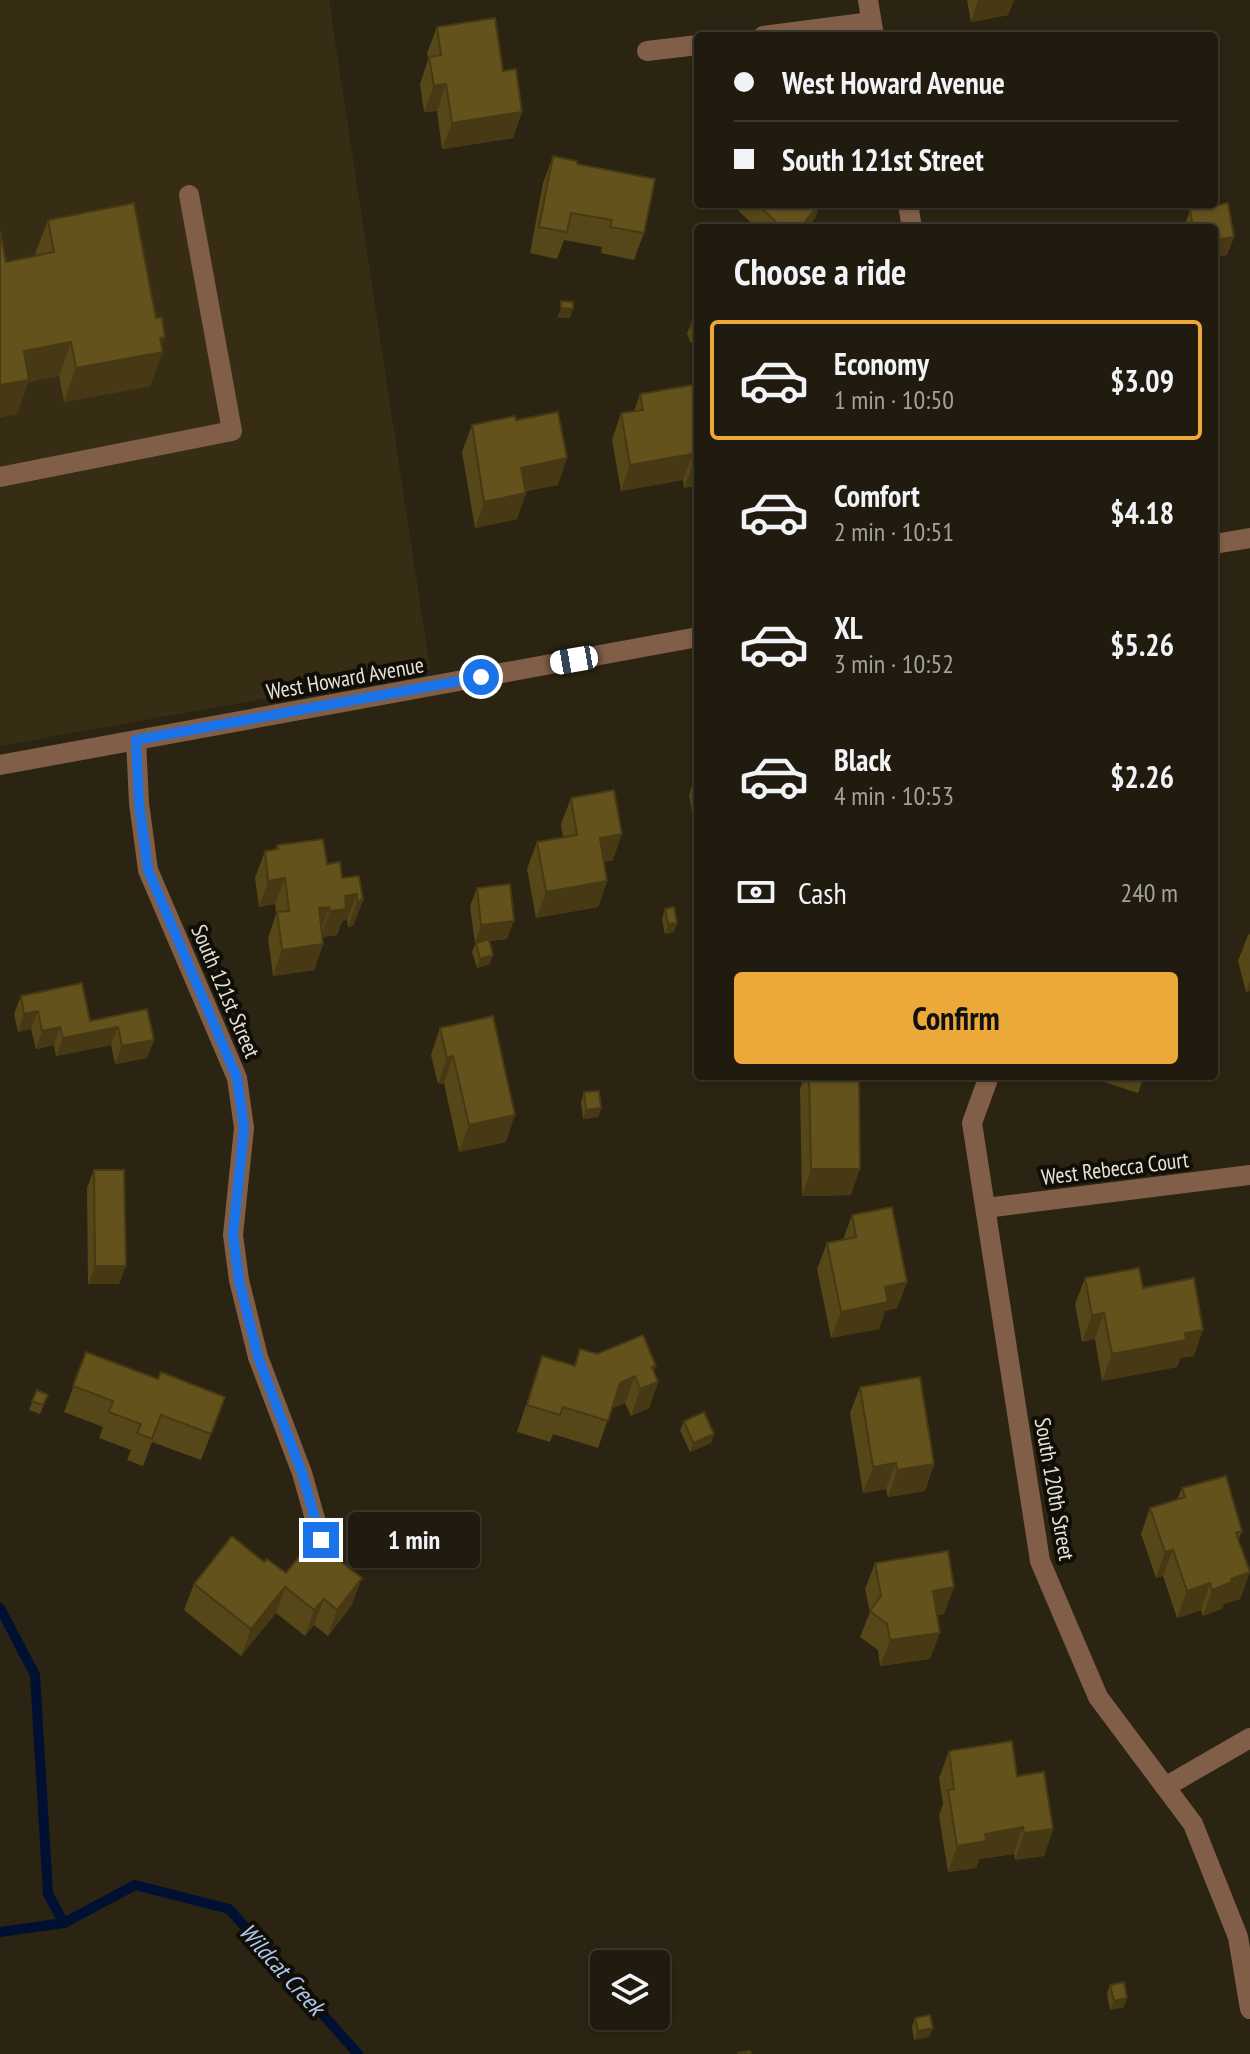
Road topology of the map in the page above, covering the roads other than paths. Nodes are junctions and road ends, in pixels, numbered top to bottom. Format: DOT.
graph roads {
  1 [pos="868,0"];
  2 [pos="872,29"];
  3 [pos="825,32"];
  4 [pos="694,45"];
  5 [pos="647,51"];
  6 [pos="189,195"];
  7 [pos="0,477"];
  8 [pos="1250,538"];
  9 [pos="1218,543"];
  10 [pos="694,638"];
  11 [pos="136,740"];
  12 [pos="0,765"];
  13 [pos="988,1080"];
  14 [pos="1250,1175"];
  15 [pos="986,1208"];
  16 [pos="321,1540"];
  17 [pos="1250,1738"];
  18 [pos="1165,1787"];
  19 [pos="1250,2009"];
  1 -- 2 [label="street"];
  2 -- 3 [label="street"];
  4 -- 5 [label="street"];
  6 -- 7 [label="street"];
  8 -- 9 [label="street"];
  10 -- 11 [label="street, West Howard Avenue"];
  11 -- 12 [label="street, West Howard Avenue"];
  11 -- 16 [label="street, South 121st Street"];
  13 -- 15 [label="street, South 120th Street"];
  14 -- 15 [label="street, West Rebecca Court"];
  15 -- 18 [label="street, South 120th Street"];
  17 -- 18 [label="street"];
  18 -- 19 [label="street, South 120th Street"];
}
